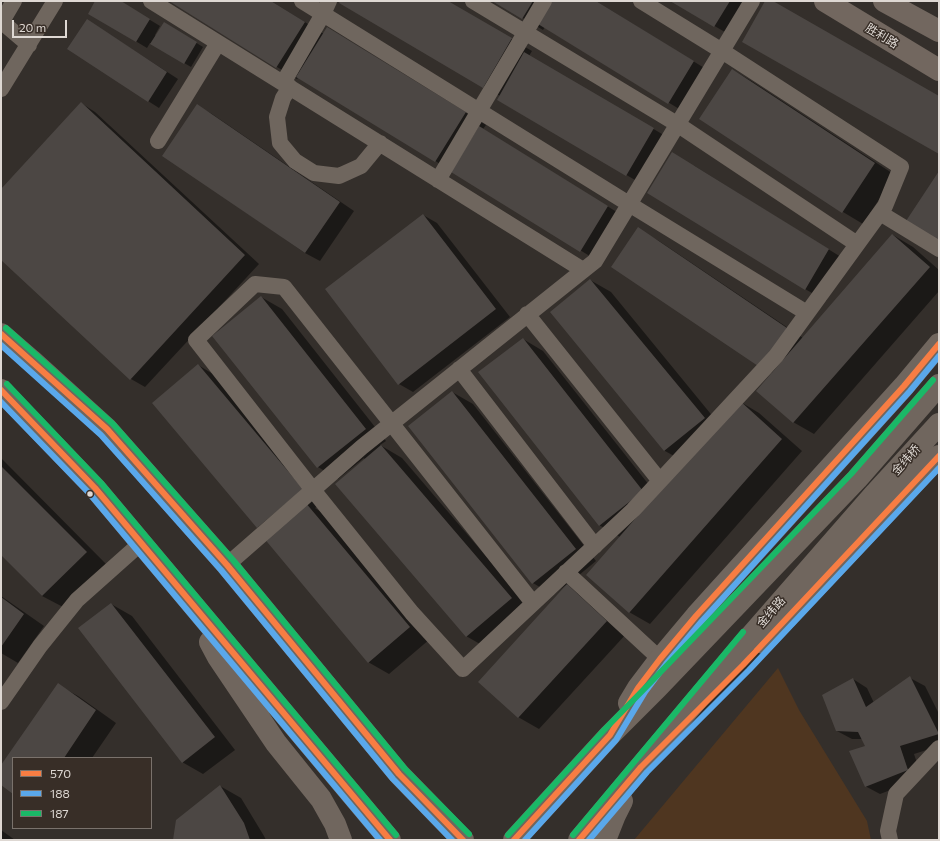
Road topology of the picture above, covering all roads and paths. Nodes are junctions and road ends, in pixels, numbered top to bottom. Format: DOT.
graph roads {
  1 [pos="14,1"];
  2 [pos="55,1"];
  3 [pos="151,1"];
  4 [pos="302,1"];
  5 [pos="473,1"];
  6 [pos="544,1"];
  7 [pos="641,1"];
  8 [pos="752,1"];
  9 [pos="825,1"];
  10 [pos="884,1"];
  11 [pos="326,8"];
  12 [pos="1,22"];
  13 [pos="939,30"];
  14 [pos="525,32"];
  15 [pos="218,42"];
  16 [pos="29,45"];
  17 [pos="722,51"];
  18 [pos="939,70"];
  19 [pos="287,85"];
  20 [pos="1,89"];
  21 [pos="479,111"];
  22 [pos="677,124"];
  23 [pos="158,141"];
  24 [pos="380,143"];
  25 [pos="438,180"];
  26 [pos="629,204"];
  27 [pos="880,213"];
  28 [pos="857,244"];
  29 [pos="939,249"];
  30 [pos="583,270"];
  31 [pos="807,313"];
  32 [pos="527,314"];
  33 [pos="1,334"];
  34 [pos="939,344"];
  35 [pos="459,369"];
  36 [pos="939,385"];
  37 [pos="1,390"];
  38 [pos="391,424"];
  39 [pos="939,424"];
  40 [pos="939,456"];
  41 [pos="660,482"];
  42 [pos="313,490"];
  43 [pos="874,496"];
  44 [pos="141,543"];
  45 [pos="595,546"];
  46 [pos="227,565"];
  47 [pos="566,572"];
  48 [pos="179,588"];
  49 [pos="533,603"];
  50 [pos="660,659"];
  51 [pos="1,702"];
  52 [pos="610,735"];
  53 [pos="939,748"];
  54 [pos="641,767"];
  55 [pos="340,840"];
  56 [pos="390,840"];
  57 [pos="463,840"];
  58 [pos="514,840"];
  59 [pos="579,840"];
  60 [pos="606,840"];
  61 [pos="890,840"];
  1 -- 12 [label="street"];
  2 -- 16 [label="street"];
  3 -- 15 [label="street"];
  4 -- 11 [label="street"];
  5 -- 14 [label="street"];
  6 -- 14 [label="street"];
  7 -- 17 [label="street"];
  8 -- 17 [label="street"];
  9 -- 18 [label="main road, 胜利路"];
  10 -- 13 [label="main road"];
  11 -- 19 [label="street"];
  11 -- 21 [label="street"];
  12 -- 16 [label="street"];
  14 -- 21 [label="street"];
  14 -- 22 [label="street"];
  15 -- 19 [label="street"];
  15 -- 23 [label="street"];
  16 -- 20 [label="street"];
  17 -- 22 [label="street"];
  17 -- 27 [label="street"];
  19 -- 24 [label="street"];
  19 -- 24 [label="street"];
  21 -- 25 [label="street"];
  21 -- 26 [label="street"];
  22 -- 26 [label="street"];
  22 -- 28 [label="street"];
  24 -- 25 [label="street"];
  25 -- 30 [label="street"];
  26 -- 30 [label="street"];
  26 -- 31 [label="street"];
  27 -- 28 [label="street"];
  27 -- 29 [label="street"];
  28 -- 31 [label="street"];
  30 -- 32 [label="street"];
  31 -- 41 [label="street"];
  32 -- 35 [label="street"];
  32 -- 41 [label="street"];
  33 -- 46 [label="main road"];
  34 -- 50 [label="main road"];
  35 -- 38 [label="street"];
  35 -- 45 [label="street"];
  36 -- 52 [label="main road, 金纬桥"];
  37 -- 44 [label="main road"];
  38 -- 42 [label="street"];
  38 -- 42 [label="street"];
  38 -- 49 [label="street"];
  39 -- 43 [label="main road, 金纬桥"];
  40 -- 54 [label="main road"];
  41 -- 45 [label="street"];
  42 -- 46 [label="street"];
  42 -- 49 [label="street"];
  43 -- 54 [label="main road, 金纬路"];
  44 -- 48 [label="main road"];
  44 -- 51 [label="street"];
  45 -- 47 [label="street"];
  46 -- 57 [label="main road"];
  47 -- 49 [label="street"];
  47 -- 50 [label="street"];
  48 -- 55 [label="main road"];
  48 -- 56 [label="main road"];
  50 -- 52 [label="main road"];
  52 -- 58 [label="main road"];
  53 -- 61 [label="street"];
  54 -- 59 [label="main road, 金纬路"];
  54 -- 60 [label="main road"];
}
